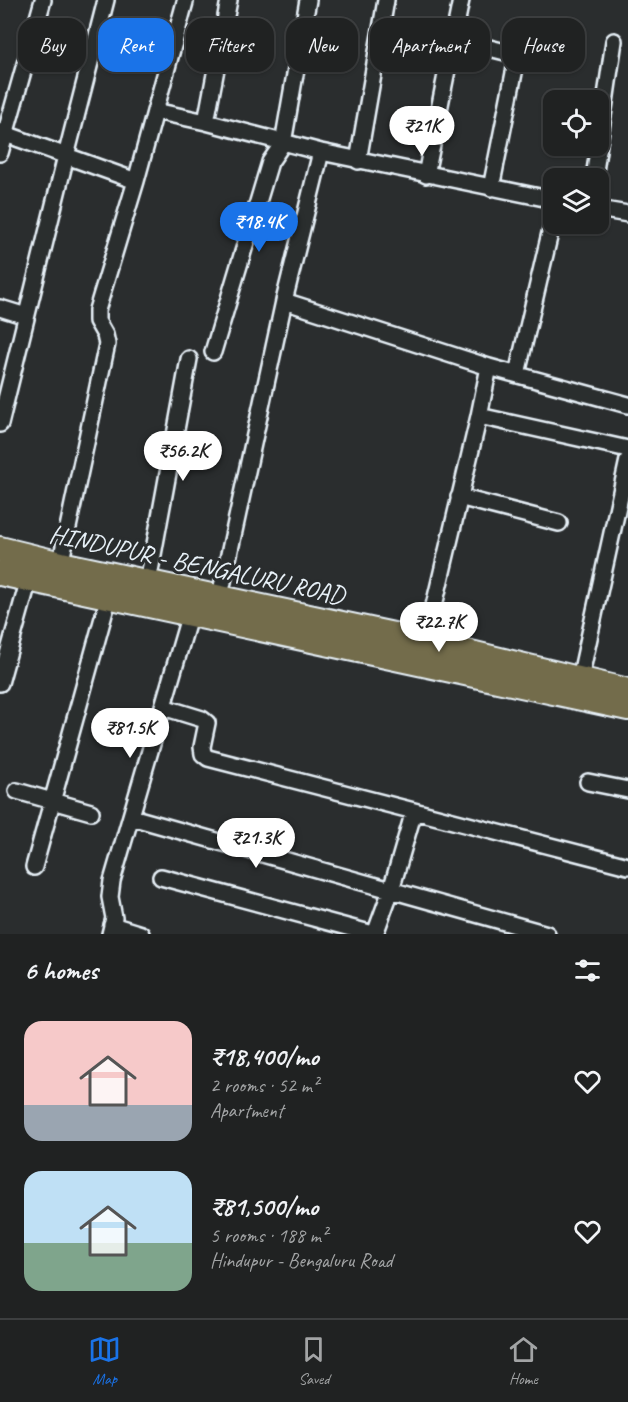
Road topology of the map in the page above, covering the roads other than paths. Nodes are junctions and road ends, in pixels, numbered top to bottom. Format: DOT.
graph roads {
  1 [pos="43,0"];
  2 [pos="106,0"];
  3 [pos="229,0"];
  4 [pos="308,0"];
  5 [pos="386,0"];
  6 [pos="461,0"];
  7 [pos="185,2"];
  8 [pos="458,18"];
  9 [pos="614,41"];
  10 [pos="447,72"];
  11 [pos="514,72"];
  12 [pos="155,111"];
  13 [pos="206,122"];
  14 [pos="3,133"];
  15 [pos="283,143"];
  16 [pos="321,152"];
  17 [pos="0,153"];
  18 [pos="66,156"];
  19 [pos="358,160"];
  20 [pos="595,168"];
  21 [pos="426,175"];
  22 [pos="136,181"];
  23 [pos="491,188"];
  24 [pos="543,198"];
  25 [pos="609,211"];
  26 [pos="628,214"];
  27 [pos="550,234"];
  28 [pos="284,301"];
  29 [pos="0,308"];
  30 [pos="27,316"];
  31 [pos="213,352"];
  32 [pos="189,359"];
  33 [pos="489,367"];
  34 [pos="517,374"];
  35 [pos="628,405"];
  36 [pos="479,416"];
  37 [pos="0,421"];
  38 [pos="628,449"];
  39 [pos="628,460"];
  40 [pos="459,496"];
  41 [pos="559,523"];
  42 [pos="0,549"];
  43 [pos="0,573"];
  44 [pos="58,574"];
  45 [pos="29,579"];
  46 [pos="150,594"];
  47 [pos="109,596"];
  48 [pos="193,603"];
  49 [pos="217,609"];
  50 [pos="421,653"];
  51 [pos="580,679"];
  52 [pos="0,683"];
  53 [pos="628,691"];
  54 [pos="163,706"];
  55 [pos="628,708"];
  56 [pos="588,782"];
  57 [pos="628,790"];
  58 [pos="16,791"];
  59 [pos="52,802"];
  60 [pos="414,811"];
  61 [pos="91,813"];
  62 [pos="130,817"];
  63 [pos="628,866"];
  64 [pos="34,867"];
  65 [pos="161,877"];
  66 [pos="391,890"];
  67 [pos="111,930"];
  68 [pos="141,934"];
  69 [pos="374,934"];
  70 [pos="547,934"];
  1 -- 14 [label="street"];
  2 -- 18 [label="street"];
  3 -- 13 [label="street"];
  4 -- 15 [label="street"];
  5 -- 19 [label="street"];
  6 -- 8 [label="street"];
  7 -- 12 [label="street"];
  9 -- 20 [label="street"];
  10 -- 21 [label="street"];
  11 -- 23 [label="street"];
  12 -- 13 [label="street"];
  12 -- 22 [label="street"];
  13 -- 15 [label="street"];
  14 -- 17 [label="street"];
  14 -- 18 [label="street"];
  15 -- 16 [label="street"];
  15 -- 31 [label="street"];
  16 -- 19 [label="street"];
  16 -- 28 [label="street"];
  18 -- 22 [label="street"];
  18 -- 30 [label="street"];
  19 -- 21 [label="street"];
  21 -- 23 [label="street"];
  22 -- 44 [label="street"];
  23 -- 24 [label="street"];
  25 -- 26 [label="street"];
  27 -- 34 [label="street"];
  28 -- 33 [label="street"];
  28 -- 49 [label="street"];
  29 -- 30 [label="street"];
  30 -- 37 [label="street"];
  32 -- 46 [label="street"];
  33 -- 34 [label="street"];
  33 -- 36 [label="street"];
  34 -- 35 [label="street"];
  36 -- 38 [label="street"];
  36 -- 40 [label="street"];
  39 -- 51 [label="street"];
  40 -- 41 [label="street"];
  40 -- 50 [label="street"];
  42 -- 44 [label="main road, HINDUPUR - BENGALURU ROAD"];
  43 -- 45 [label="main road, HINDUPUR - BENGALURU ROAD"];
  44 -- 45 [label="main road, HINDUPUR - BENGALURU ROAD"];
  44 -- 46 [label="main road, HINDUPUR - BENGALURU ROAD"];
  44 -- 47 [label="main road, HINDUPUR - BENGALURU ROAD"];
  45 -- 52 [label="street"];
  46 -- 47 [label="main road, HINDUPUR - BENGALURU ROAD"];
  46 -- 48 [label="main road, HINDUPUR - BENGALURU ROAD"];
  47 -- 59 [label="street"];
  48 -- 49 [label="main road, HINDUPUR - BENGALURU ROAD"];
  48 -- 54 [label="street"];
  49 -- 50 [label="main road, HINDUPUR - BENGALURU ROAD"];
  50 -- 51 [label="main road, HINDUPUR - BENGALURU ROAD"];
  50 -- 55 [label="main road, HINDUPUR - BENGALURU ROAD"];
  51 -- 53 [label="main road, HINDUPUR - BENGALURU ROAD"];
  54 -- 60 [label="street"];
  54 -- 62 [label="street"];
  56 -- 57 [label="street"];
  58 -- 59 [label="street"];
  59 -- 61 [label="street"];
  59 -- 64 [label="street"];
  60 -- 63 [label="street"];
  60 -- 66 [label="street"];
  62 -- 66 [label="street"];
  62 -- 67 [label="street"];
  65 -- 69 [label="street"];
  66 -- 69 [label="street"];
  66 -- 70 [label="street"];
  67 -- 68 [label="street"];
}
